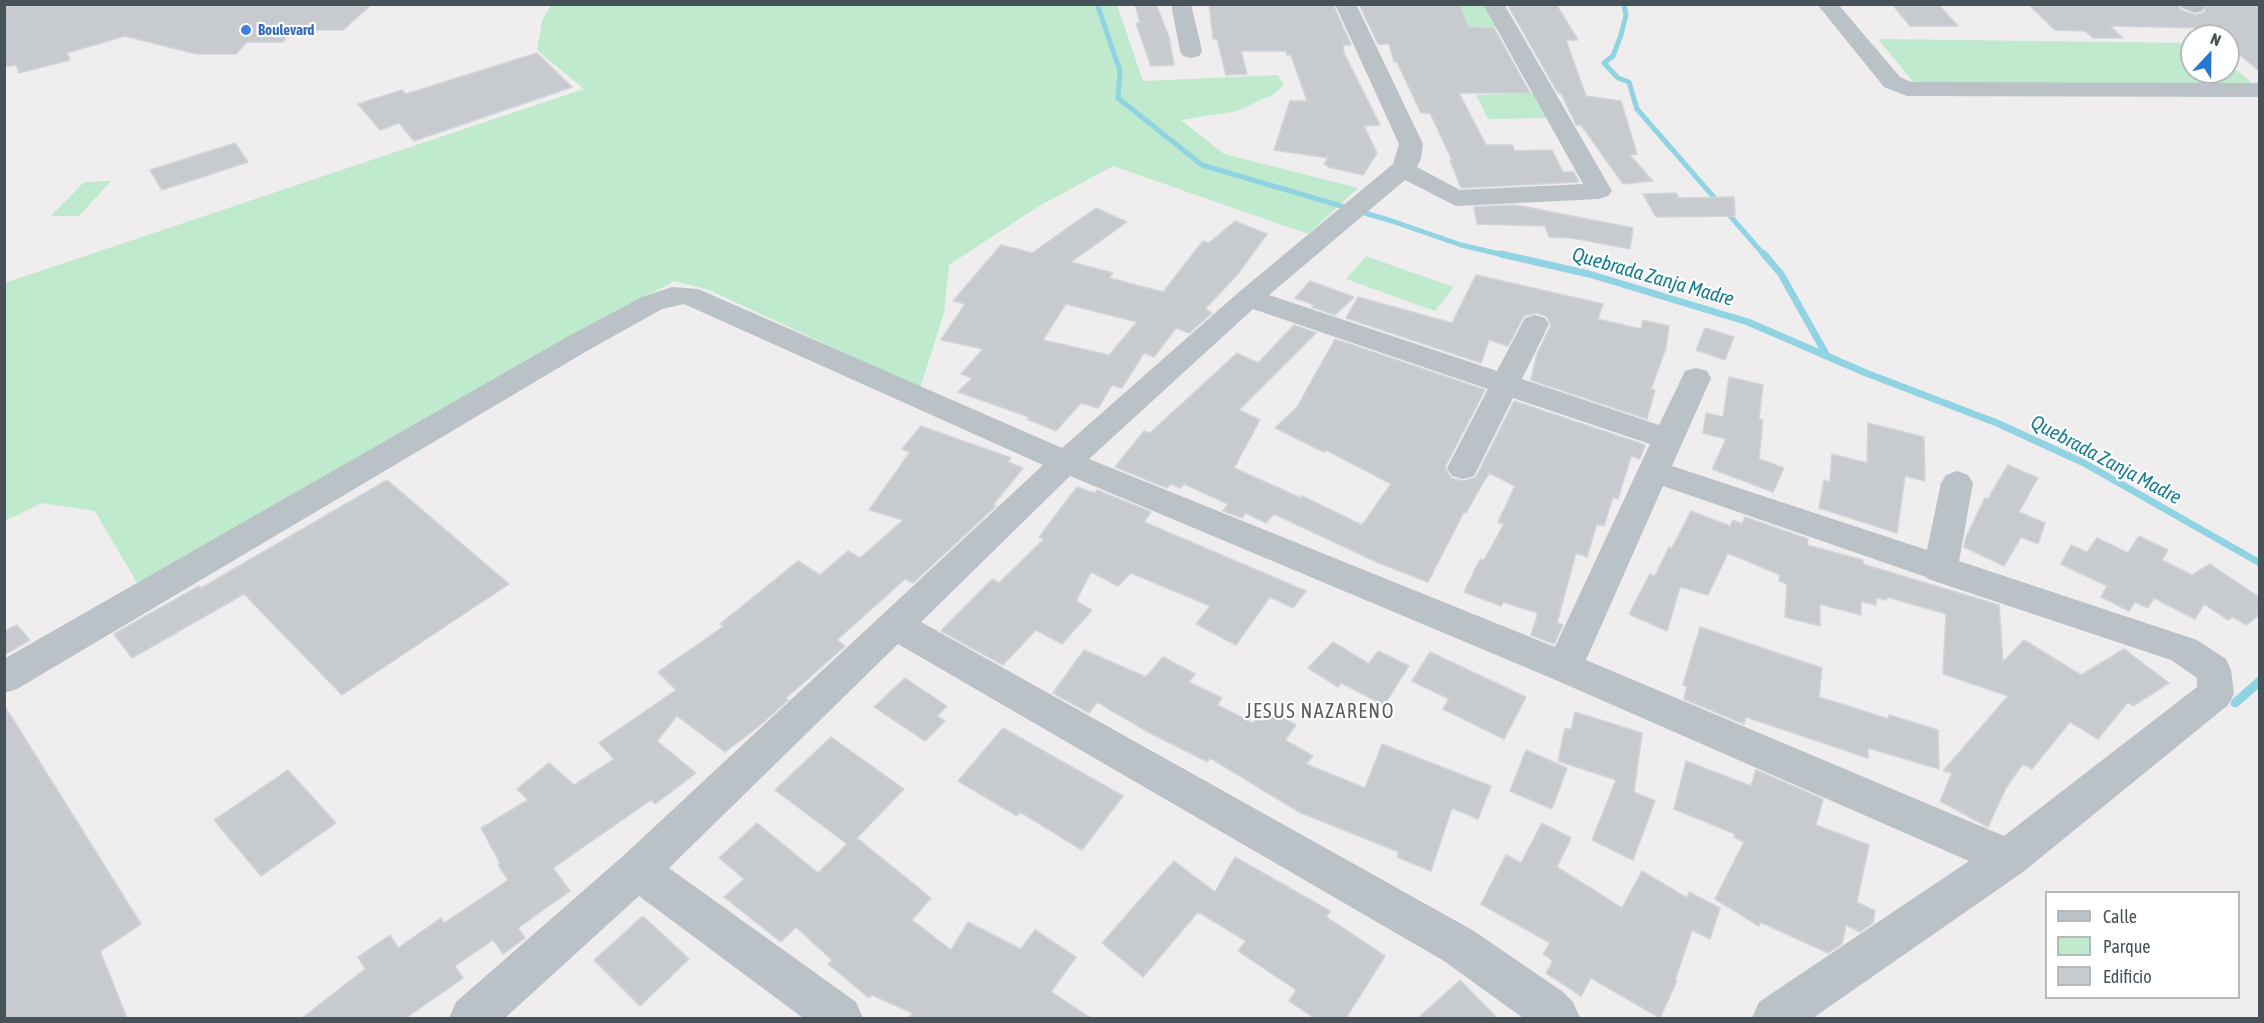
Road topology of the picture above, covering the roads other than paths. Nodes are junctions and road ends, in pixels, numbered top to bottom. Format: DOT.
graph roads {
  1 [pos="1181,4"];
  2 [pos="1346,4"];
  3 [pos="1493,4"];
  4 [pos="1827,4"];
  5 [pos="1191,51"];
  6 [pos="2259,90"];
  7 [pos="1403,170"];
  8 [pos="1249,298"];
  9 [pos="1535,324"];
  10 [pos="1696,378"];
  11 [pos="1504,383"];
  12 [pos="1668,439"];
  13 [pos="1066,462"];
  14 [pos="1462,468"];
  15 [pos="1653,471"];
  16 [pos="1957,483"];
  17 [pos="1940,570"];
  18 [pos="895,625"];
  19 [pos="1564,667"];
  20 [pos="4,678"];
  21 [pos="2008,858"];
  22 [pos="638,870"];
  23 [pos="472,1018"];
  24 [pos="840,1018"];
  25 [pos="1557,1018"];
  26 [pos="1775,1018"];
  1 -- 5 [label="street"];
  2 -- 7 [label="street"];
  3 -- 7 [label="street"];
  4 -- 6 [label="street"];
  7 -- 8 [label="street"];
  8 -- 11 [label="street"];
  8 -- 13 [label="street"];
  9 -- 11 [label="street"];
  10 -- 12 [label="street"];
  11 -- 12 [label="street"];
  11 -- 14 [label="street"];
  12 -- 15 [label="street"];
  13 -- 18 [label="street"];
  13 -- 19 [label="street"];
  13 -- 20 [label="street"];
  15 -- 17 [label="street"];
  15 -- 19 [label="street"];
  16 -- 17 [label="street"];
  17 -- 21 [label="street"];
  18 -- 22 [label="street"];
  18 -- 25 [label="street"];
  19 -- 21 [label="street"];
  21 -- 26 [label="street"];
  22 -- 23 [label="street"];
  22 -- 24 [label="street"];
}
